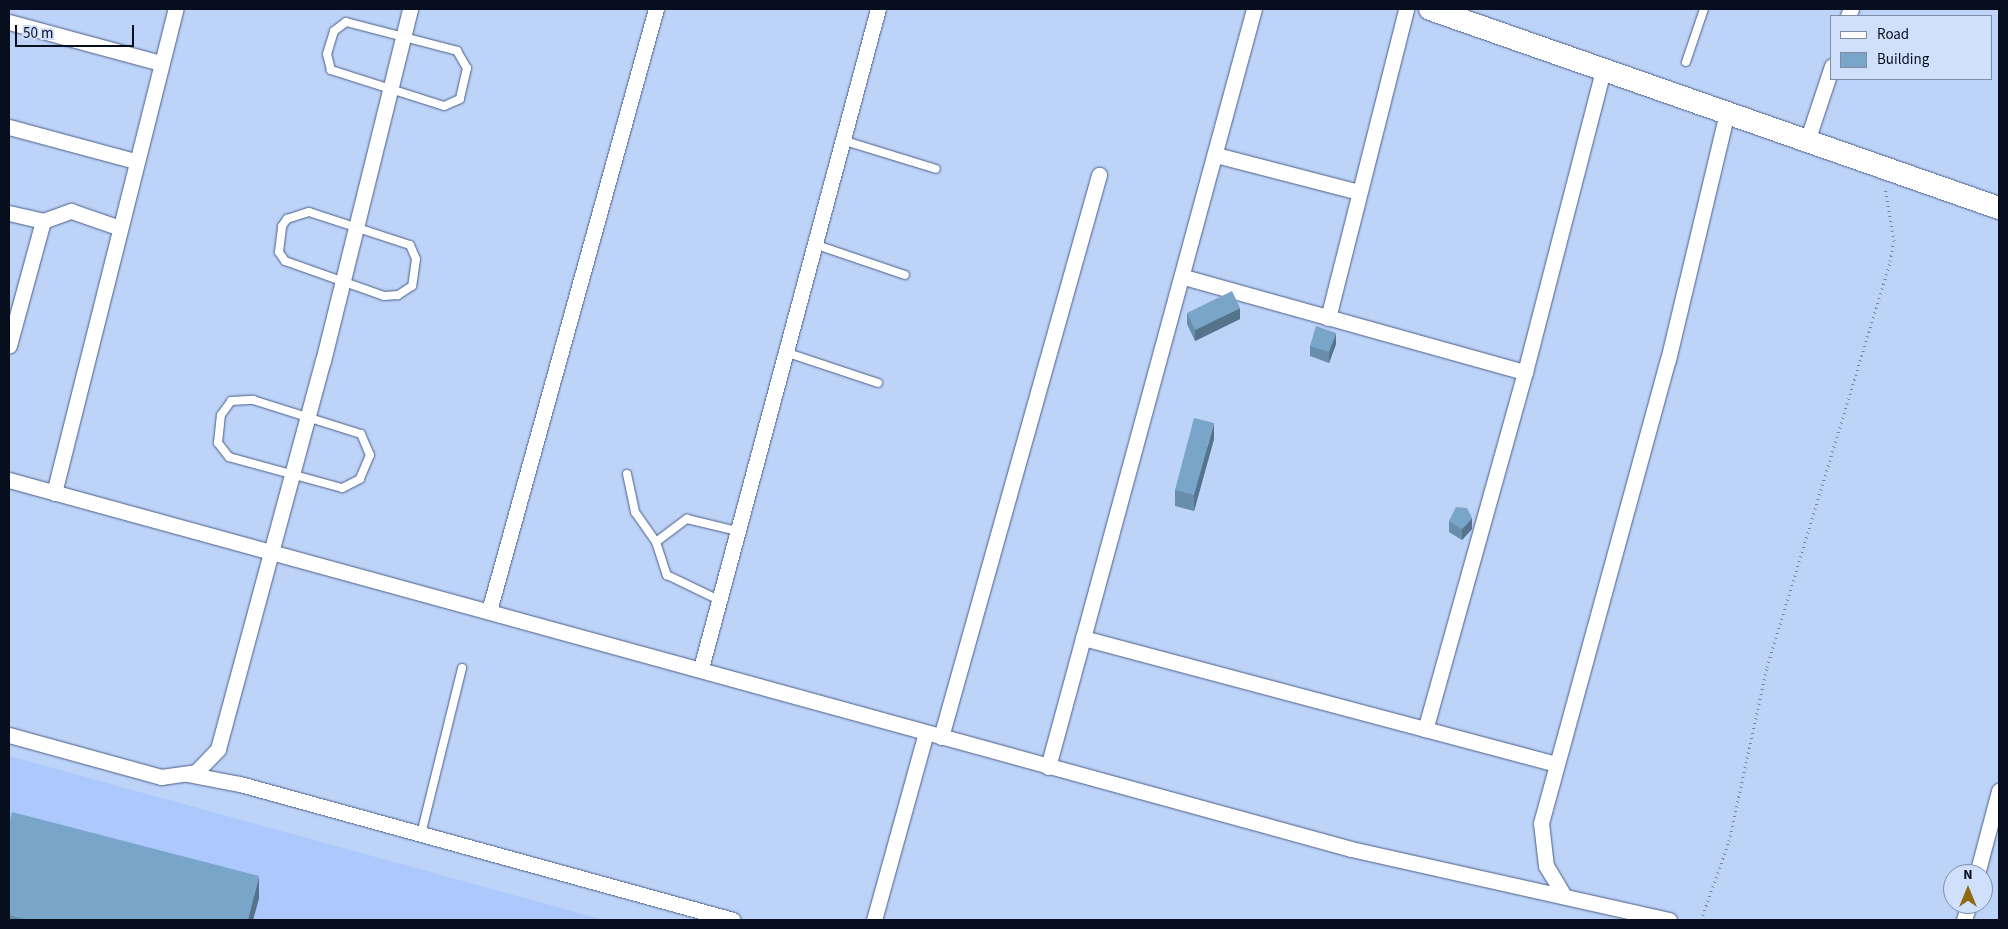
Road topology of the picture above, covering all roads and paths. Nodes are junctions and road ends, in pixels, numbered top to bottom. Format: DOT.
graph roads {
  1 [pos="176,9"];
  2 [pos="410,9"];
  3 [pos="656,9"];
  4 [pos="878,9"];
  5 [pos="1254,9"];
  6 [pos="1406,9"];
  7 [pos="1430,9"];
  8 [pos="1704,9"];
  9 [pos="1473,16"];
  10 [pos="9,22"];
  11 [pos="404,34"];
  12 [pos="1686,62"];
  13 [pos="161,63"];
  14 [pos="1604,67"];
  15 [pos="1830,72"];
  16 [pos="390,90"];
  17 [pos="1726,113"];
  18 [pos="9,127"];
  19 [pos="842,140"];
  20 [pos="1806,144"];
  21 [pos="1216,154"];
  22 [pos="135,161"];
  23 [pos="936,169"];
  24 [pos="1881,169"];
  25 [pos="1099,175"];
  26 [pos="1360,192"];
  27 [pos="1999,208"];
  28 [pos="9,212"];
  29 [pos="44,221"];
  30 [pos="356,226"];
  31 [pos="120,228"];
  32 [pos="814,244"];
  33 [pos="905,275"];
  34 [pos="1184,277"];
  35 [pos="342,283"];
  36 [pos="1328,318"];
  37 [pos="9,345"];
  38 [pos="785,352"];
  39 [pos="1525,372"];
  40 [pos="878,382"];
  41 [pos="306,417"];
  42 [pos="627,474"];
  43 [pos="290,476"];
  44 [pos="9,480"];
  45 [pos="54,493"];
  46 [pos="737,531"];
  47 [pos="656,542"];
  48 [pos="270,552"];
  49 [pos="719,600"];
  50 [pos="488,611"];
  51 [pos="1083,638"];
  52 [pos="462,668"];
  53 [pos="701,668"];
  54 [pos="1425,729"];
  55 [pos="926,733"];
  56 [pos="9,735"];
  57 [pos="941,737"];
  58 [pos="1556,764"];
  59 [pos="1048,767"];
  60 [pos="186,774"];
  61 [pos="1999,791"];
  62 [pos="421,834"];
  63 [pos="1980,864"];
  64 [pos="1563,894"];
  65 [pos="733,920"];
  66 [pos="874,920"];
  67 [pos="1669,920"];
  68 [pos="1701,920"];
  1 -- 13 [label="street"];
  2 -- 11 [label="street"];
  3 -- 50 [label="street"];
  4 -- 19 [label="street"];
  5 -- 21 [label="street"];
  6 -- 26 [label="street"];
  7 -- 9 [label="main road"];
  8 -- 12 [label="lane"];
  9 -- 14 [label="main road"];
  10 -- 13 [label="street"];
  11 -- 16 [label="street"];
  11 -- 16 [label="lane"];
  11 -- 16 [label="lane"];
  13 -- 22 [label="street"];
  14 -- 17 [label="main road"];
  14 -- 39 [label="street"];
  15 -- 20 [label="street"];
  16 -- 30 [label="street"];
  17 -- 20 [label="main road"];
  17 -- 58 [label="street"];
  18 -- 22 [label="street"];
  19 -- 23 [label="lane"];
  19 -- 32 [label="street"];
  20 -- 24 [label="main road"];
  21 -- 26 [label="street"];
  21 -- 34 [label="street"];
  22 -- 31 [label="street"];
  24 -- 27 [label="main road"];
  24 -- 68 [label="path"];
  25 -- 57 [label="street"];
  26 -- 36 [label="street"];
  28 -- 29 [label="street"];
  29 -- 31 [label="street"];
  29 -- 37 [label="street"];
  30 -- 35 [label="street"];
  30 -- 35 [label="lane"];
  30 -- 35 [label="lane"];
  31 -- 45 [label="street"];
  32 -- 33 [label="lane"];
  32 -- 38 [label="street"];
  34 -- 36 [label="street"];
  34 -- 51 [label="street"];
  35 -- 41 [label="street"];
  36 -- 39 [label="street"];
  38 -- 40 [label="lane"];
  38 -- 46 [label="street"];
  39 -- 54 [label="street"];
  41 -- 43 [label="street"];
  41 -- 43 [label="lane"];
  41 -- 43 [label="lane"];
  42 -- 47 [label="lane"];
  43 -- 48 [label="street"];
  44 -- 45 [label="street"];
  45 -- 48 [label="street"];
  46 -- 47 [label="lane"];
  46 -- 49 [label="street"];
  47 -- 49 [label="lane"];
  48 -- 50 [label="street"];
  48 -- 60 [label="street"];
  49 -- 53 [label="street"];
  50 -- 53 [label="street"];
  51 -- 54 [label="street"];
  51 -- 59 [label="street"];
  52 -- 62 [label="lane"];
  53 -- 55 [label="street"];
  54 -- 58 [label="street"];
  55 -- 57 [label="street"];
  55 -- 66 [label="street"];
  56 -- 60 [label="street"];
  57 -- 59 [label="street"];
  58 -- 64 [label="street"];
  59 -- 64 [label="street"];
  60 -- 62 [label="street"];
  61 -- 63 [label="street"];
  62 -- 65 [label="street"];
  64 -- 67 [label="street"];
}
